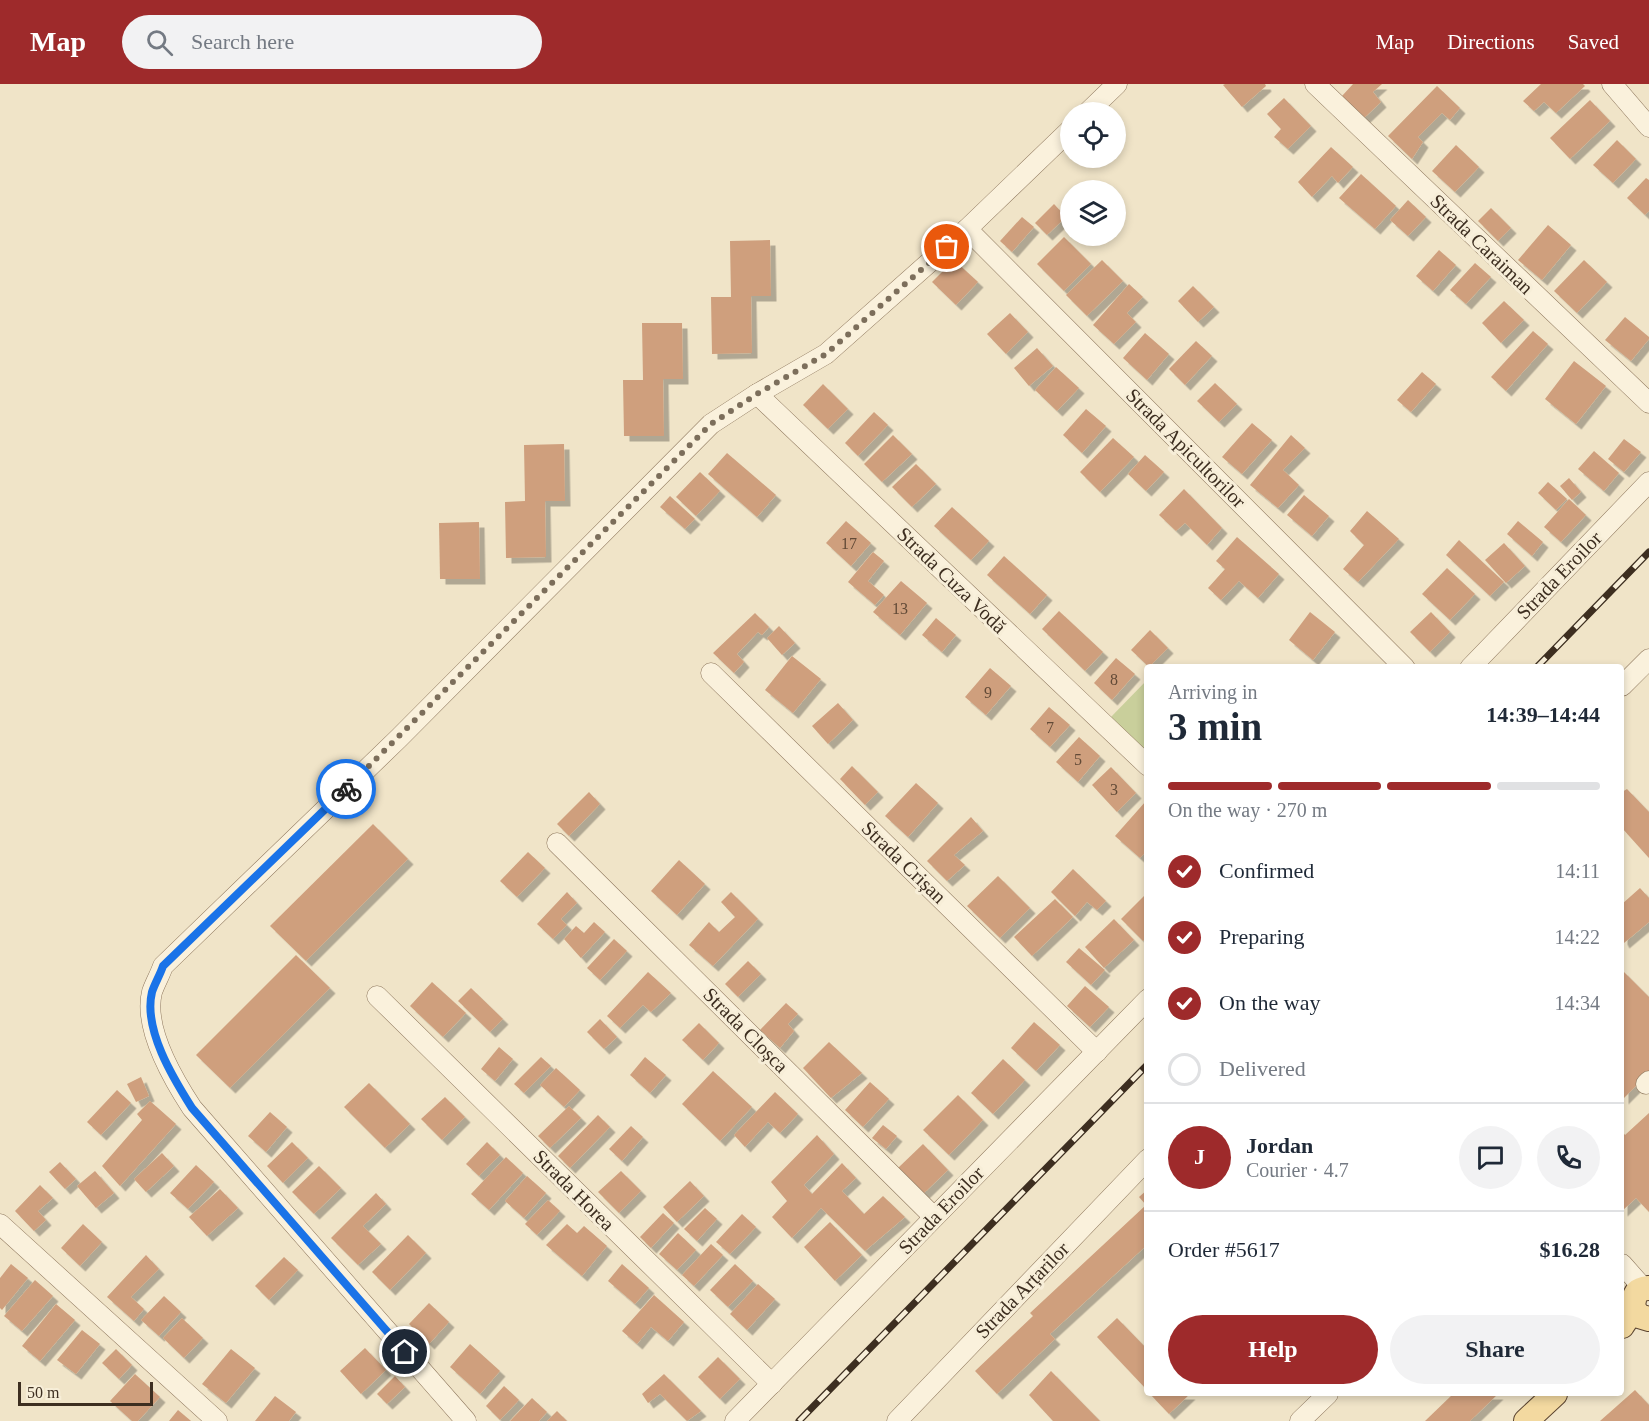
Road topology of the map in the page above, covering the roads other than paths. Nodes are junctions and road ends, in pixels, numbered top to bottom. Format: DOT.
graph roads {
  1 [pos="1117,84"];
  2 [pos="1315,84"];
  3 [pos="1612,84"];
  4 [pos="1098,102"];
  5 [pos="1649,127"];
  6 [pos="1060,140"];
  7 [pos="967,229"];
  8 [pos="757,394"];
  9 [pos="1649,403"];
  10 [pos="1649,482"];
  11 [pos="1649,659"];
  12 [pos="1401,664"];
  13 [pos="1474,664"];
  14 [pos="711,673"];
  15 [pos="1624,684"];
  16 [pos="1144,762"];
  17 [pos="557,843"];
  18 [pos="377,996"];
  19 [pos="1144,1003"];
  20 [pos="1097,1052"];
  21 [pos="1144,1163"];
  22 [pos="934,1217"];
  23 [pos="0,1224"];
  24 [pos="1624,1269"];
  25 [pos="1639,1307"];
  26 [pos="1624,1330"];
  27 [pos="772,1384"];
  28 [pos="1326,1396"];
  29 [pos="1553,1396"];
  30 [pos="217,1421"];
  31 [pos="466,1421"];
  32 [pos="735,1421"];
  33 [pos="897,1421"];
  34 [pos="1300,1421"];
  35 [pos="1526,1421"];
  1 -- 4 [label="street"];
  2 -- 9 [label="street, Strada Caraiman"];
  3 -- 5 [label="street"];
  6 -- 7 [label="street"];
  7 -- 8 [label="street"];
  7 -- 12 [label="street, Strada Apicultorilor"];
  8 -- 16 [label="street, Strada Cuza Vodă"];
  8 -- 31 [label="street"];
  10 -- 13 [label="street, Strada Eroilor"];
  11 -- 15 [label="street"];
  14 -- 20 [label="street, Strada Crișan"];
  17 -- 22 [label="street, Strada Cloșca"];
  18 -- 27 [label="street, Strada Horea"];
  19 -- 20 [label="street, Strada Eroilor"];
  20 -- 22 [label="street, Strada Eroilor"];
  21 -- 33 [label="street, Strada Arțarilor"];
  22 -- 27 [label="street, Strada Eroilor"];
  23 -- 30 [label="street"];
  24 -- 25 [label="street"];
  25 -- 26 [label="main road"];
  27 -- 32 [label="street, Strada Eroilor"];
  28 -- 34 [label="street"];
  29 -- 35 [label="main road"];
}
